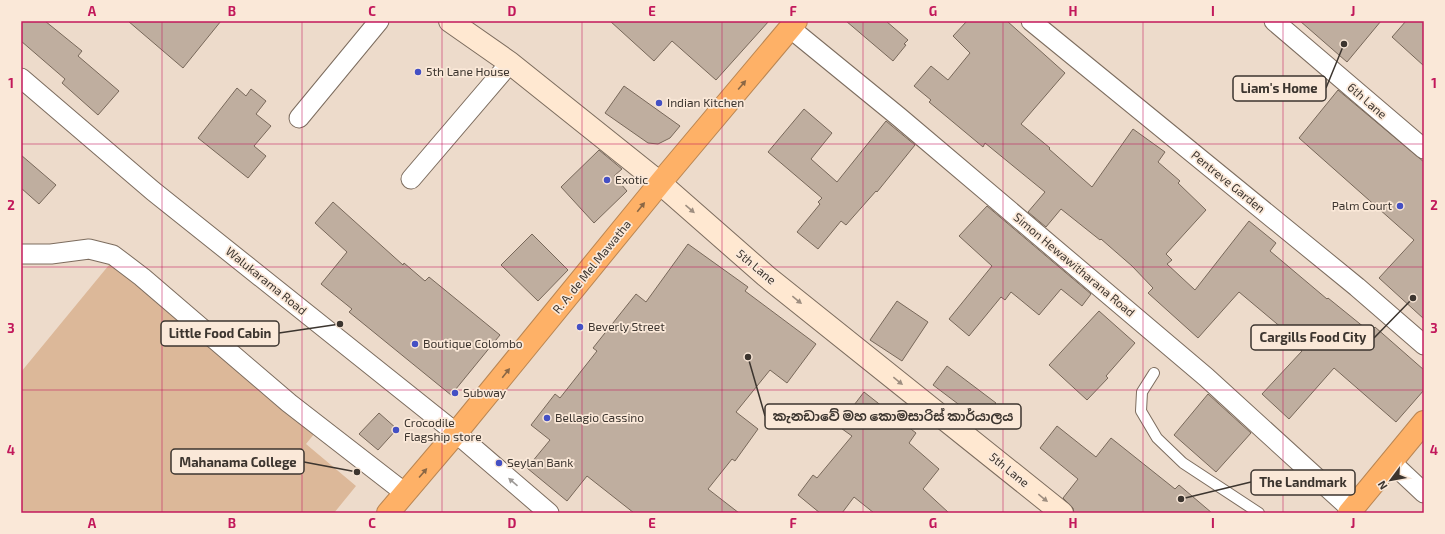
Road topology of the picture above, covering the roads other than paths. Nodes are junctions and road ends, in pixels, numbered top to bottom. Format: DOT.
graph roads {
  1 [pos="378,21"];
  2 [pos="450,21"];
  3 [pos="1031,21"];
  4 [pos="1274,21"];
  5 [pos="793,24"];
  6 [pos="510,63"];
  7 [pos="21,78"];
  8 [pos="299,118"];
  9 [pos="1424,148"];
  10 [pos="411,179"];
  11 [pos="660,183"];
  12 [pos="21,254"];
  13 [pos="1424,344"];
  14 [pos="1154,373"];
  15 [pos="1424,422"];
  16 [pos="456,433"];
  17 [pos="1391,462"];
  18 [pos="405,493"];
  19 [pos="1424,493"];
  20 [pos="1351,511"];
  21 [pos="388,513"];
  22 [pos="549,513"];
  23 [pos="1062,513"];
  24 [pos="1259,513"];
  1 -- 8 [label="street"];
  2 -- 6 [label="main road, 5th Lane"];
  3 -- 13 [label="street, Pentreve Garden"];
  4 -- 9 [label="street, 6th Lane"];
  11 -- 5 [label="highway, R. A. de Mel Mawatha, one-way"];
  5 -- 20 [label="street, Simon Hewawitharana Road"];
  6 -- 10 [label="street"];
  6 -- 11 [label="main road, 5th Lane"];
  7 -- 16 [label="street, Walukarama Road"];
  16 -- 11 [label="highway, R. A. de Mel Mawatha, one-way"];
  11 -- 23 [label="main road, 5th Lane, one-way"];
  12 -- 18 [label="street"];
  14 -- 24 [label="lane"];
  15 -- 17 [label="highway"];
  18 -- 16 [label="highway, R. A. de Mel Mawatha, one-way"];
  22 -- 16 [label="street, Walukarama Road, one-way"];
  17 -- 19 [label="street"];
  17 -- 20 [label="highway"];
  18 -- 21 [label="highway, R. A. de Mel Mawatha"];
}
